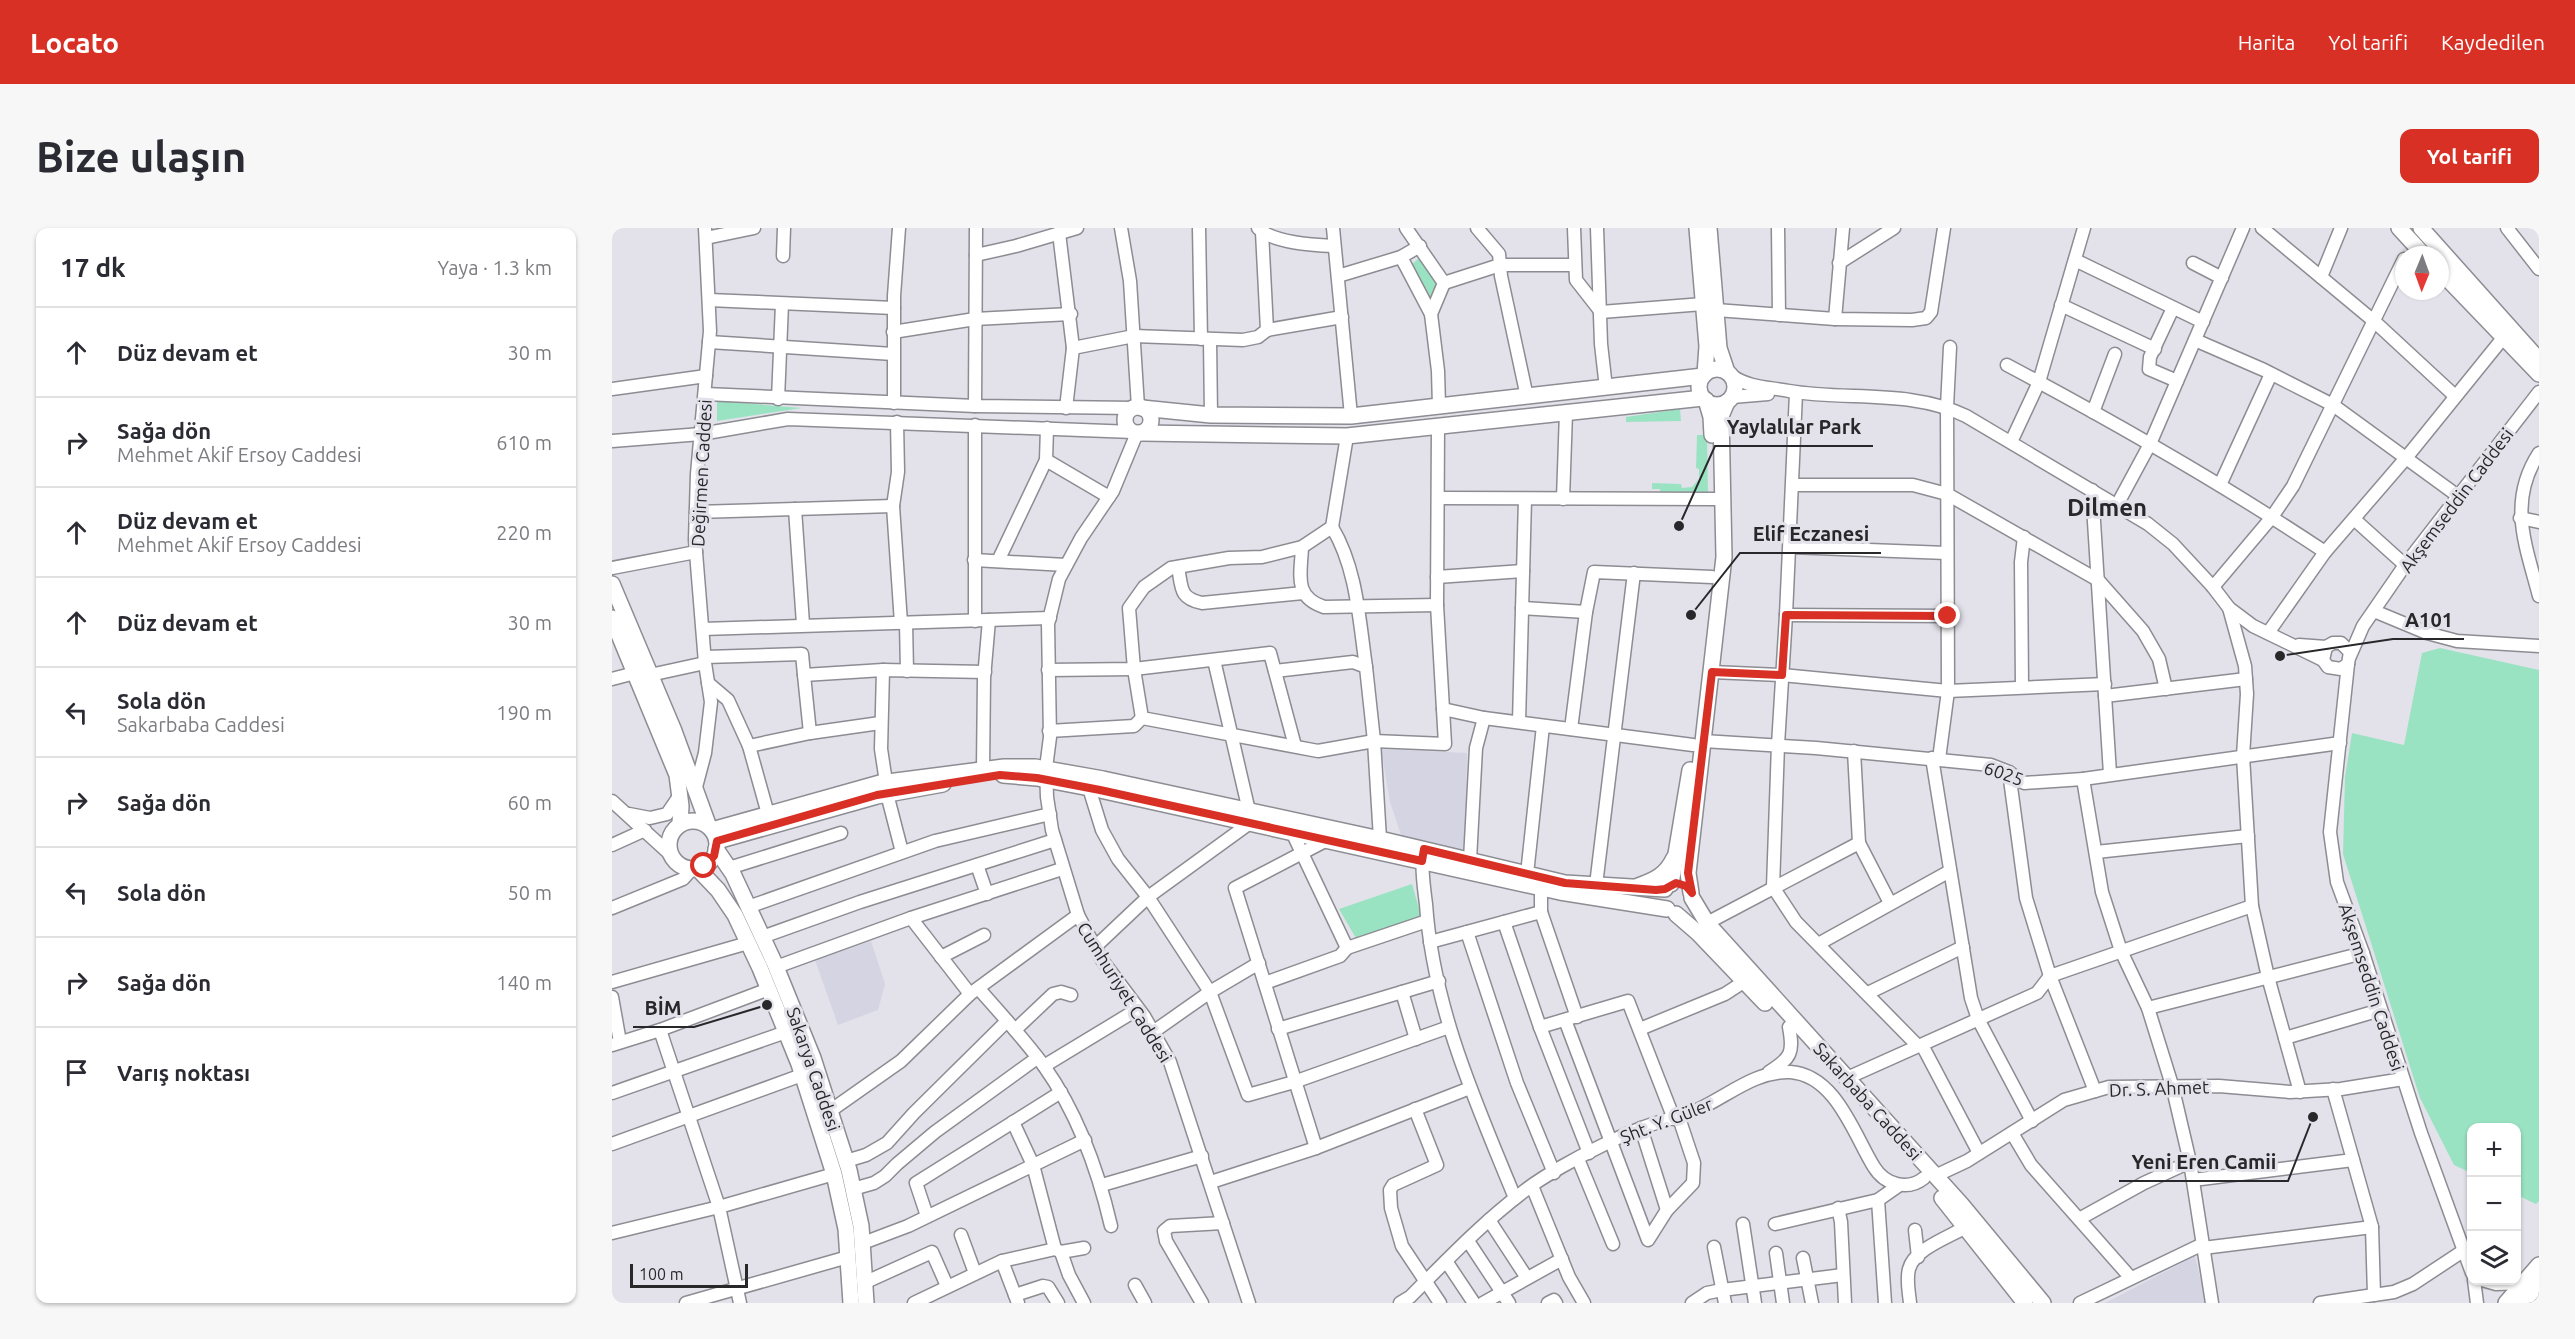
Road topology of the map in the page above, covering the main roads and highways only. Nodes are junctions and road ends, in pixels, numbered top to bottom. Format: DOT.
graph roads {
  1 [pos="1697,228"];
  2 [pos="1709,228"];
  3 [pos="2399,228"];
  4 [pos="2421,228"];
  5 [pos="2405,246"];
  6 [pos="2449,281"];
  7 [pos="1709,307"];
  8 [pos="2539,360"];
  9 [pos="1729,374"];
  10 [pos="2539,374"];
  11 [pos="1704,375"];
  12 [pos="1705,399"];
  13 [pos="1730,400"];
  14 [pos="1138,407"];
  15 [pos="1137,433"];
  16 [pos="612,584"];
  17 [pos="612,618"];
  18 [pos="642,674"];
  19 [pos="1698,743"];
  20 [pos="1046,774"];
  21 [pos="886,788"];
  22 [pos="1250,817"];
  23 [pos="680,824"];
  24 [pos="713,837"];
  25 [pos="1678,850"];
  26 [pos="1423,855"];
  27 [pos="694,869"];
  28 [pos="1668,886"];
  29 [pos="1633,888"];
  30 [pos="1692,896"];
  31 [pos="1672,911"];
  32 [pos="755,940"];
  33 [pos="1930,1177"];
  34 [pos="2539,1265"];
  35 [pos="2531,1290"];
  36 [pos="851,1303"];
  37 [pos="866,1303"];
  38 [pos="2025,1303"];
  39 [pos="2043,1303"];
  40 [pos="2506,1303"];
  41 [pos="2522,1303"];
  1 -- 7 [label="main road"];
  2 -- 7 [label="main road"];
  3 -- 5 [label="main road"];
  4 -- 8 [label="main road"];
  6 -- 10 [label="main road"];
  7 -- 9 [label="main road"];
  7 -- 11 [label="main road"];
  9 -- 11 [label="main road"];
  9 -- 13 [label="main road"];
  11 -- 12 [label="main road"];
  11 -- 14 [label="main road"];
  12 -- 13 [label="main road"];
  12 -- 15 [label="main road"];
  12 -- 19 [label="main road, Sakarbaba Caddesi"];
  13 -- 19 [label="main road, Sakarbaba Caddesi"];
  14 -- 15 [label="main road"];
  14 -- 15 [label="main road"];
  16 -- 18 [label="main road, Sakarya Caddesi"];
  17 -- 18 [label="main road, Sakarya Caddesi"];
  18 -- 23 [label="main road, Sakarya Caddesi"];
  18 -- 24 [label="main road, Sakarya Caddesi"];
  19 -- 25 [label="main road, Sakarbaba Caddesi"];
  19 -- 30 [label="main road, Sakarbaba Caddesi"];
  20 -- 21 [label="main road"];
  20 -- 21 [label="main road"];
  20 -- 22 [label="main road"];
  20 -- 22 [label="main road"];
  21 -- 24 [label="main road"];
  21 -- 24 [label="main road"];
  22 -- 26 [label="main road"];
  22 -- 26 [label="main road"];
  23 -- 24 [label="main road"];
  23 -- 27 [label="main road"];
  24 -- 27 [label="main road"];
  24 -- 32 [label="main road, Sakarya Caddesi"];
  25 -- 28 [label="main road, Sakarbaba Caddesi"];
  25 -- 29 [label="main road"];
  26 -- 29 [label="main road"];
  26 -- 31 [label="main road"];
  27 -- 32 [label="main road, Sakarya Caddesi"];
  28 -- 29 [label="main road"];
  28 -- 30 [label="main road"];
  28 -- 31 [label="main road"];
  30 -- 31 [label="main road"];
  30 -- 33 [label="main road, Sakarbaba Caddesi"];
  31 -- 33 [label="main road, Sakarbaba Caddesi"];
  32 -- 36 [label="main road, Sakarya Caddesi"];
  32 -- 37 [label="main road, Sakarya Caddesi"];
  33 -- 38 [label="main road, Sakarbaba Caddesi"];
  33 -- 39 [label="main road, Sakarbaba Caddesi"];
  34 -- 35 [label="main road"];
  35 -- 40 [label="main road"];
  35 -- 41 [label="main road"];
}
